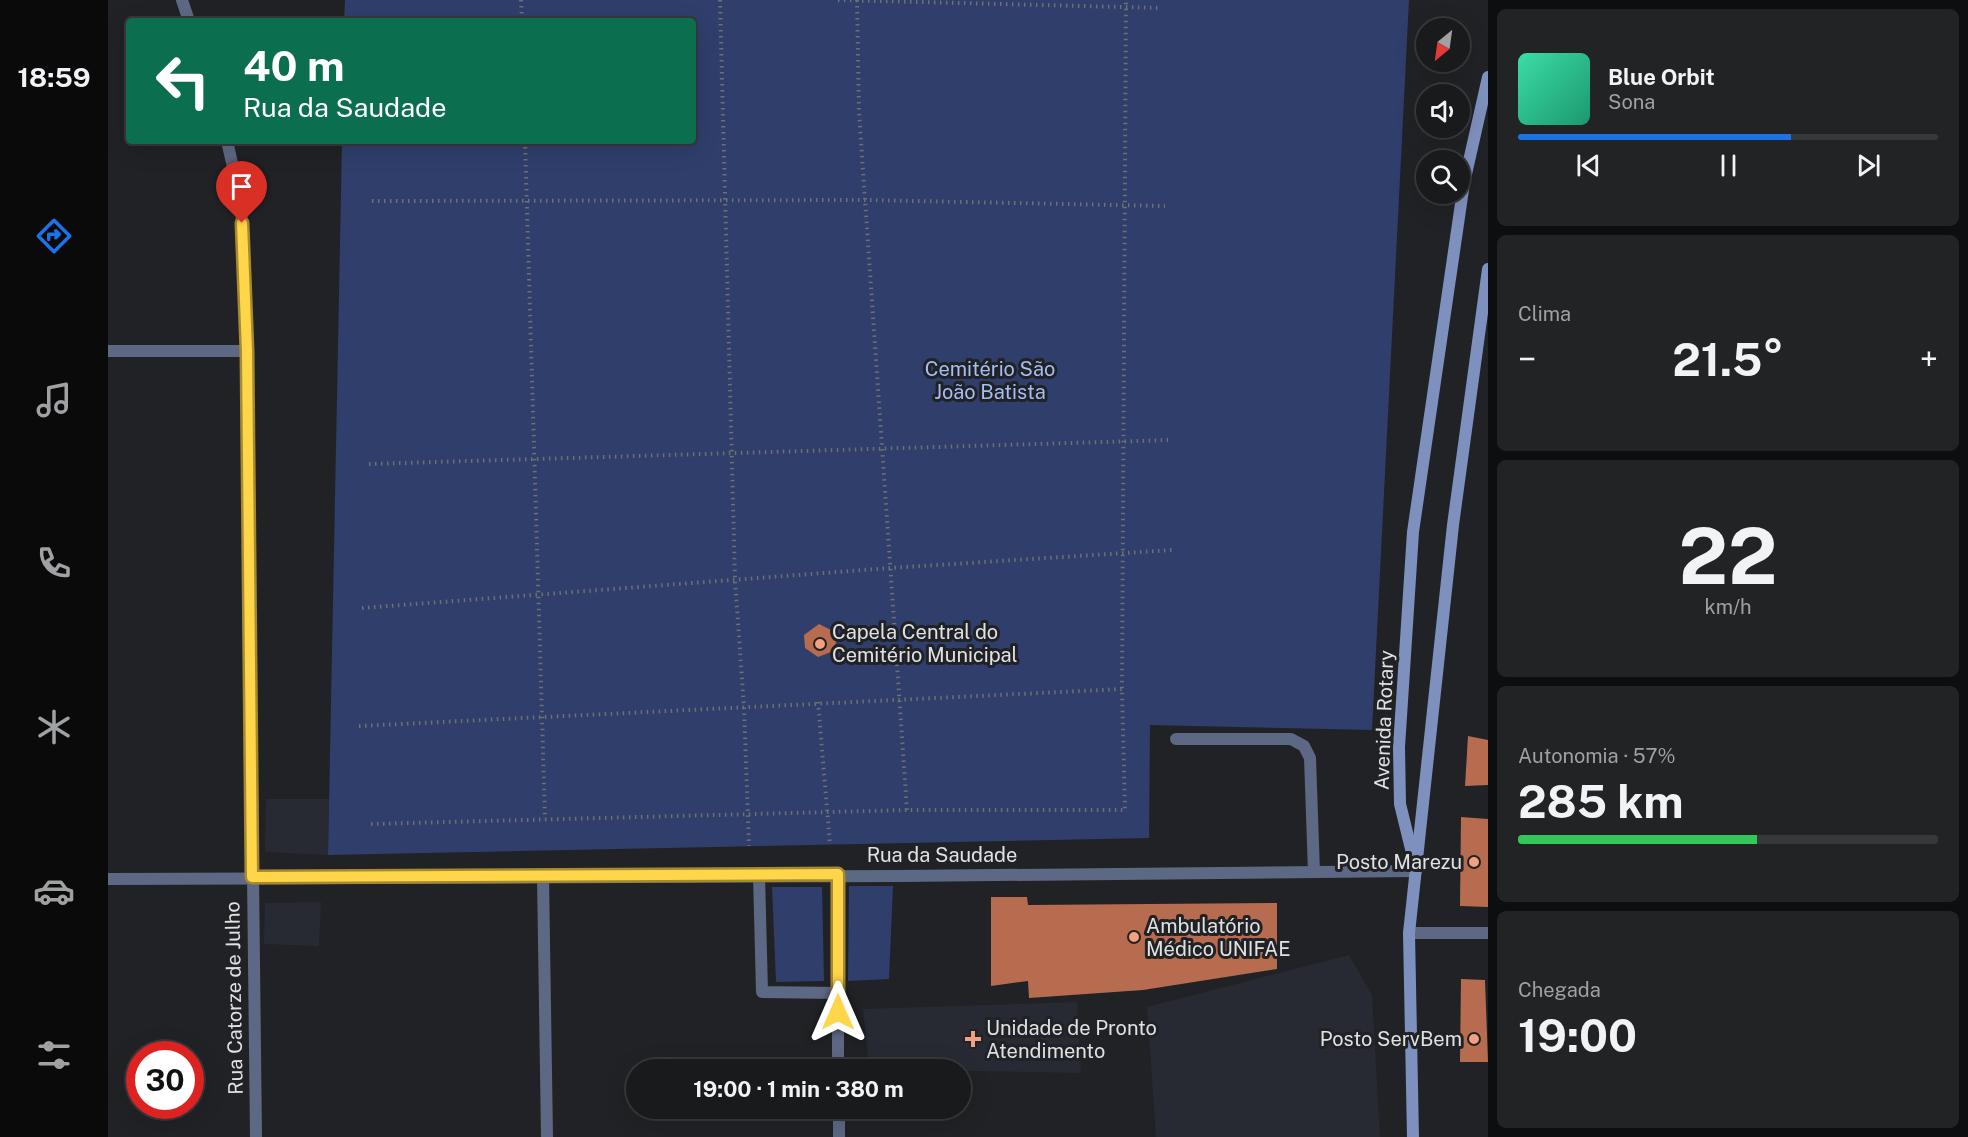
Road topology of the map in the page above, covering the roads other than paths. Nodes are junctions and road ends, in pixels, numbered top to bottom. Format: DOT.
graph roads {
  1 [pos="182,0"];
  2 [pos="188,18"];
  3 [pos="1488,77"];
  4 [pos="228,144"];
  5 [pos="1488,269"];
  6 [pos="108,351"];
  7 [pos="247,351"];
  8 [pos="1176,739"];
  9 [pos="1416,871"];
  10 [pos="1314,872"];
  11 [pos="838,874"];
  12 [pos="759,875"];
  13 [pos="543,876"];
  14 [pos="252,877"];
  15 [pos="108,879"];
  16 [pos="1409,933"];
  17 [pos="1488,933"];
  18 [pos="837,993"];
  19 [pos="838,1059"];
  20 [pos="839,1119"];
  21 [pos="256,1137"];
  22 [pos="547,1137"];
  23 [pos="839,1137"];
  24 [pos="1413,1137"];
  1 -- 2 [label="street"];
  3 -- 9 [label="main road, Avenida Rotary"];
  4 -- 7 [label="street, Rua Catorze de Julho"];
  5 -- 9 [label="main road"];
  6 -- 7 [label="street"];
  7 -- 14 [label="street, Rua Catorze de Julho"];
  8 -- 10 [label="street"];
  9 -- 10 [label="street, Rua da Saudade"];
  9 -- 16 [label="main road"];
  10 -- 11 [label="street, Rua da Saudade"];
  11 -- 12 [label="street, Rua da Saudade"];
  11 -- 18 [label="street"];
  12 -- 13 [label="street, Rua da Saudade"];
  12 -- 18 [label="street"];
  13 -- 14 [label="street, Rua da Saudade"];
  13 -- 22 [label="street"];
  14 -- 15 [label="street, Rua da Saudade"];
  14 -- 21 [label="street, Rua Catorze de Julho"];
  16 -- 17 [label="street"];
  16 -- 24 [label="main road"];
  18 -- 19 [label="street"];
  20 -- 23 [label="street"];
}
